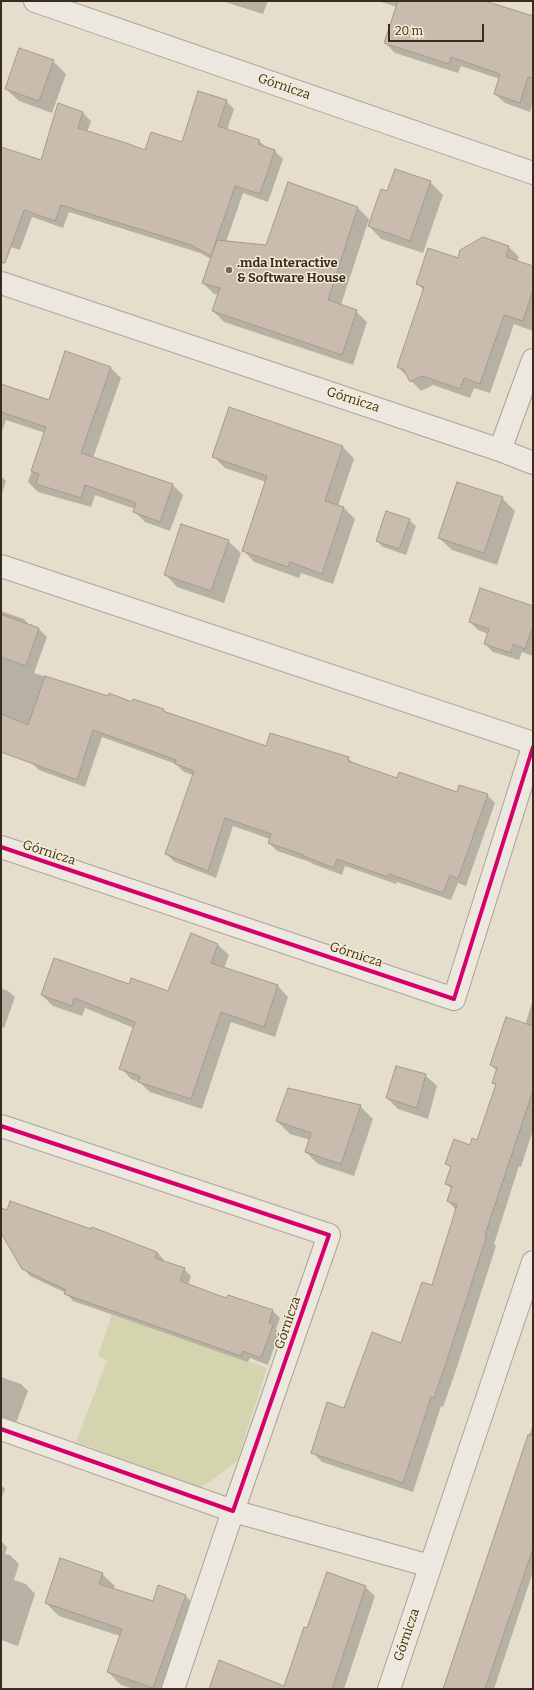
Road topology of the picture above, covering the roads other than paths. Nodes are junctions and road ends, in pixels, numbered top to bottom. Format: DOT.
graph roads {
  1 [pos="35,1"];
  2 [pos="533,173"];
  3 [pos="1,283"];
  4 [pos="533,360"];
  5 [pos="500,450"];
  6 [pos="533,463"];
  7 [pos="1,566"];
  8 [pos="533,743"];
  9 [pos="533,747"];
  10 [pos="1,847"];
  11 [pos="1,1126"];
  12 [pos="533,1262"];
  13 [pos="1,1428"];
  14 [pos="233,1511"];
  15 [pos="430,1566"];
  16 [pos="173,1689"];
  17 [pos="389,1689"];
  1 -- 2 [label="street, Górnicza"];
  3 -- 5 [label="street, Górnicza"];
  4 -- 5 [label="street"];
  5 -- 6 [label="street, Górnicza"];
  7 -- 8 [label="street"];
  9 -- 10 [label="street, Górnicza"];
  11 -- 14 [label="street, Górnicza"];
  12 -- 15 [label="street, Górnicza"];
  13 -- 14 [label="street"];
  14 -- 15 [label="street"];
  14 -- 16 [label="street"];
  15 -- 17 [label="street, Górnicza"];
}
